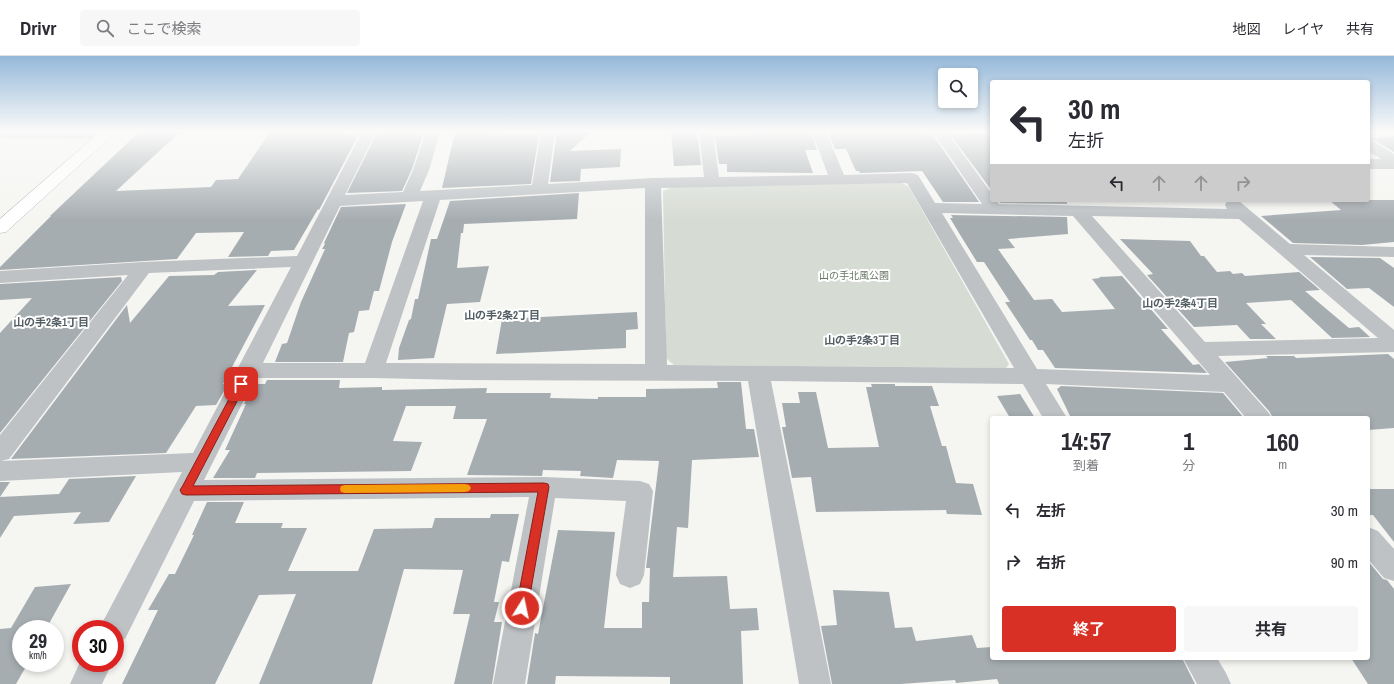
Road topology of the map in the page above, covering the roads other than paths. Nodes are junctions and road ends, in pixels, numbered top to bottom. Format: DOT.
graph roads {
  1 [pos="75,161"];
  2 [pos="354,161"];
  3 [pos="424,161"];
  4 [pos="543,161"];
  5 [pos="710,161"];
  6 [pos="831,161"];
  7 [pos="961,161"];
  8 [pos="1370,164"];
  9 [pos="1394,164"];
  10 [pos="838,180"];
  11 [pos="712,181"];
  12 [pos="653,183"];
  13 [pos="539,189"];
  14 [pos="433,195"];
  15 [pos="409,197"];
  16 [pos="334,201"];
  17 [pos="1229,202"];
  18 [pos="930,208"];
  19 [pos="995,210"];
  20 [pos="1078,211"];
  21 [pos="1244,214"];
  22 [pos="0,227"];
  23 [pos="1286,249"];
  24 [pos="1394,252"];
  25 [pos="304,261"];
  26 [pos="143,268"];
  27 [pos="0,277"];
  28 [pos="1394,341"];
  29 [pos="1394,345"];
  30 [pos="1199,349"];
  31 [pos="373,370"];
  32 [pos="248,371"];
  33 [pos="656,372"];
  34 [pos="758,373"];
  35 [pos="1030,376"];
  36 [pos="1230,384"];
  37 [pos="1054,416"];
  38 [pos="1258,416"];
  39 [pos="0,452"];
  40 [pos="200,462"];
  41 [pos="0,471"];
  42 [pos="544,487"];
  43 [pos="186,490"];
  44 [pos="1370,542"];
  45 [pos="1394,569"];
  46 [pos="630,575"];
  47 [pos="119,620"];
  48 [pos="1200,660"];
  49 [pos="92,672"];
  50 [pos="86,684"];
  51 [pos="509,684"];
  52 [pos="815,684"];
  53 [pos="1215,684"];
  1 -- 22 [label="main road"];
  2 -- 16 [label="street"];
  3 -- 15 [label="street"];
  4 -- 13 [label="street"];
  5 -- 11 [label="street"];
  6 -- 10 [label="street"];
  7 -- 19 [label="street"];
  8 -- 9 [label="street"];
  10 -- 11 [label="street"];
  10 -- 18 [label="street"];
  11 -- 12 [label="street"];
  12 -- 13 [label="street"];
  12 -- 33 [label="street"];
  13 -- 14 [label="street"];
  14 -- 15 [label="street"];
  14 -- 31 [label="street"];
  15 -- 16 [label="street"];
  16 -- 25 [label="street"];
  17 -- 21 [label="street"];
  18 -- 19 [label="street"];
  18 -- 35 [label="street"];
  19 -- 20 [label="street"];
  20 -- 21 [label="street"];
  20 -- 30 [label="street"];
  21 -- 23 [label="street"];
  23 -- 24 [label="street"];
  23 -- 28 [label="street"];
  25 -- 26 [label="street"];
  25 -- 32 [label="street"];
  26 -- 27 [label="street"];
  26 -- 39 [label="street"];
  29 -- 30 [label="street"];
  30 -- 36 [label="street"];
  31 -- 32 [label="street"];
  31 -- 33 [label="street"];
  32 -- 40 [label="street"];
  33 -- 34 [label="street"];
  34 -- 35 [label="street"];
  34 -- 52 [label="street"];
  35 -- 36 [label="street"];
  35 -- 37 [label="street"];
  36 -- 38 [label="street"];
  40 -- 41 [label="street"];
  40 -- 43 [label="street"];
  42 -- 43 [label="street"];
  42 -- 46 [label="street"];
  42 -- 51 [label="street"];
  43 -- 47 [label="street"];
  44 -- 45 [label="street"];
  48 -- 53 [label="street"];
  49 -- 50 [label="street"];
}
